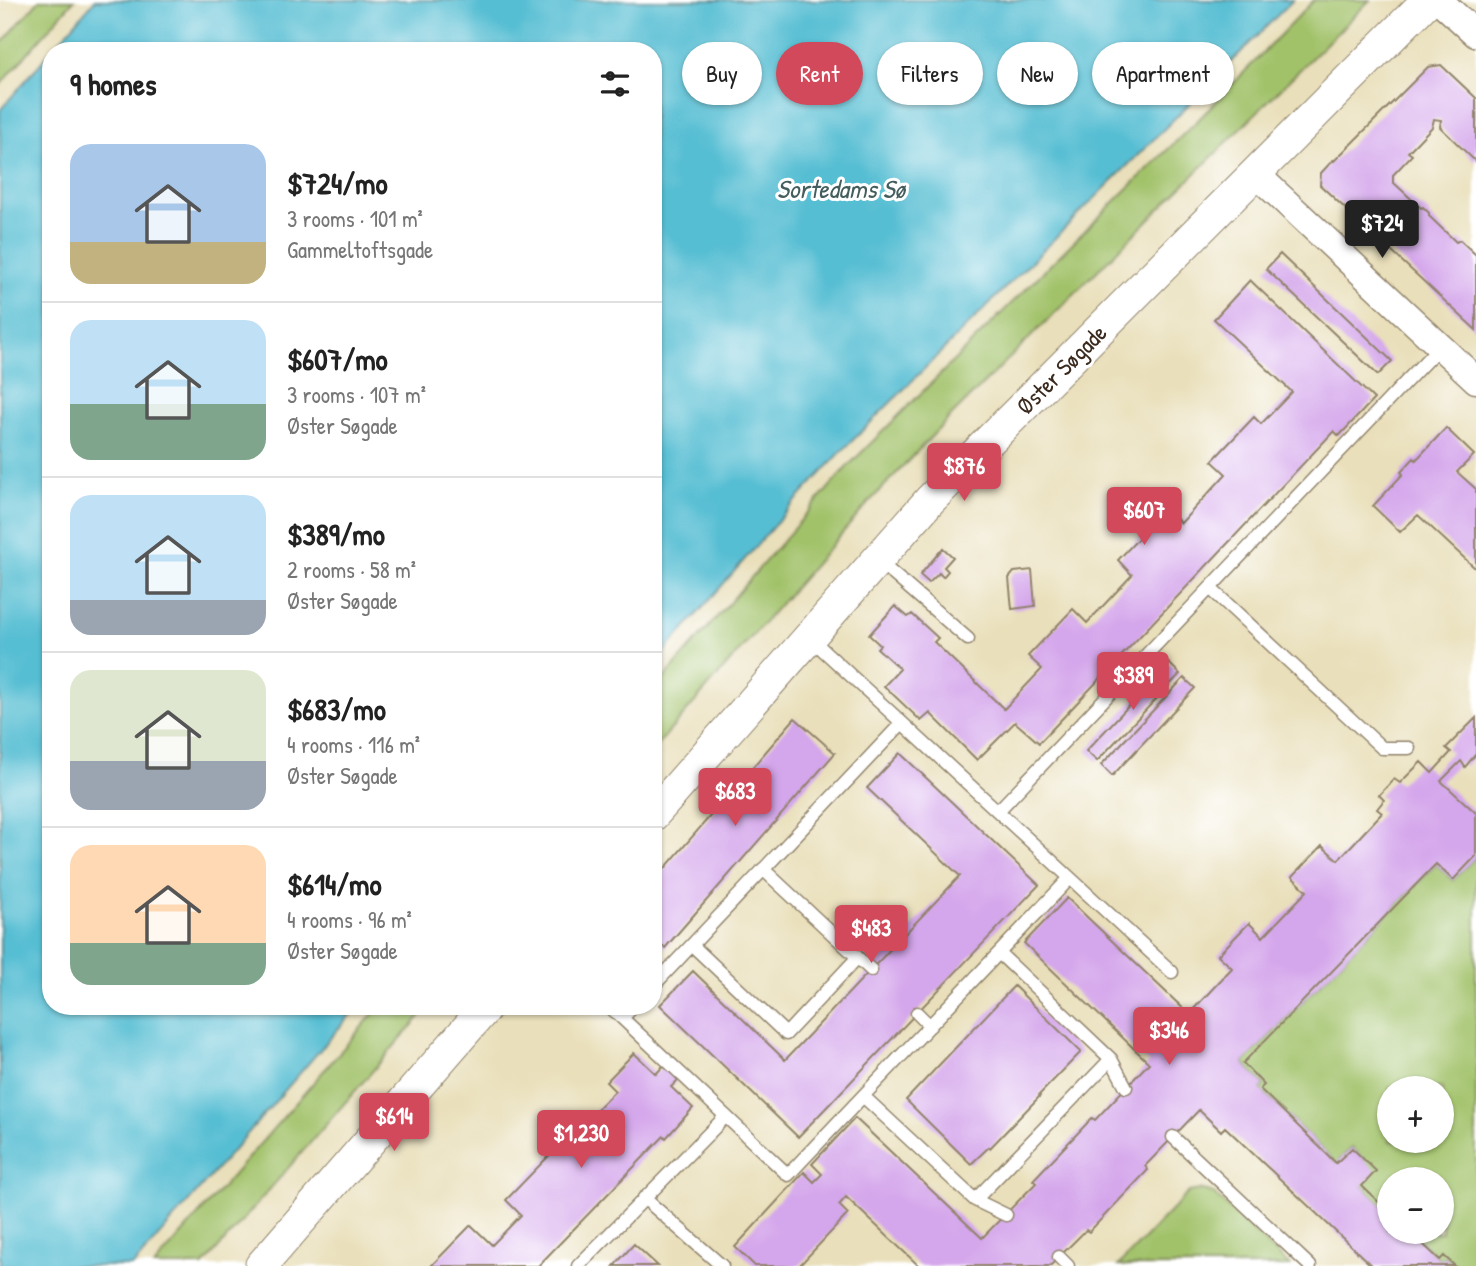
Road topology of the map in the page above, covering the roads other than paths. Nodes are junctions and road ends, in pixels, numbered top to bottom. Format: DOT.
graph roads {
  1 [pos="1428,0"];
  2 [pos="1440,0"];
  3 [pos="1476,34"];
  4 [pos="1256,174"];
  5 [pos="1440,346"];
  6 [pos="1476,380"];
  7 [pos="877,559"];
  8 [pos="1210,588"];
  9 [pos="808,637"];
  10 [pos="968,639"];
  11 [pos="902,723"];
  12 [pos="1409,748"];
  13 [pos="662,805"];
  14 [pos="998,811"];
  15 [pos="763,869"];
  16 [pos="1070,878"];
  17 [pos="692,945"];
  18 [pos="999,953"];
  19 [pos="857,957"];
  20 [pos="871,970"];
  21 [pos="1172,972"];
  22 [pos="662,977"];
  23 [pos="917,1013"];
  24 [pos="479,1015"];
  25 [pos="619,1015"];
  26 [pos="625,1015"];
  27 [pos="622,1018"];
  28 [pos="930,1026"];
  29 [pos="1111,1059"];
  30 [pos="1126,1087"];
  31 [pos="863,1096"];
  32 [pos="726,1116"];
  33 [pos="1173,1137"];
  34 [pos="645,1198"];
  35 [pos="975,1200"];
  36 [pos="1006,1215"];
  37 [pos="261,1266"];
  38 [pos="578,1266"];
  39 [pos="722,1266"];
  40 [pos="1310,1266"];
  1 -- 4 [label="street, Øster Søgade"];
  2 -- 3 [label="street"];
  4 -- 5 [label="street"];
  4 -- 7 [label="street, Øster Søgade"];
  5 -- 6 [label="street"];
  5 -- 8 [label="lane"];
  7 -- 9 [label="street, Øster Søgade"];
  7 -- 10 [label="lane"];
  8 -- 12 [label="lane"];
  8 -- 14 [label="lane"];
  9 -- 11 [label="lane"];
  9 -- 13 [label="street, Øster Søgade"];
  11 -- 14 [label="lane"];
  11 -- 15 [label="lane"];
  14 -- 16 [label="lane"];
  15 -- 17 [label="lane"];
  15 -- 19 [label="lane"];
  16 -- 18 [label="lane"];
  16 -- 21 [label="lane"];
  17 -- 19 [label="lane"];
  17 -- 22 [label="lane"];
  18 -- 28 [label="lane"];
  18 -- 29 [label="lane"];
  19 -- 20 [label="lane"];
  23 -- 28 [label="lane"];
  24 -- 37 [label="street"];
  25 -- 27 [label="lane"];
  26 -- 27 [label="lane"];
  27 -- 32 [label="lane"];
  28 -- 31 [label="lane"];
  29 -- 30 [label="lane"];
  29 -- 35 [label="lane"];
  31 -- 32 [label="lane"];
  31 -- 35 [label="lane"];
  32 -- 34 [label="lane"];
  33 -- 40 [label="lane"];
  34 -- 38 [label="lane"];
  34 -- 39 [label="lane"];
  35 -- 36 [label="lane"];
}
